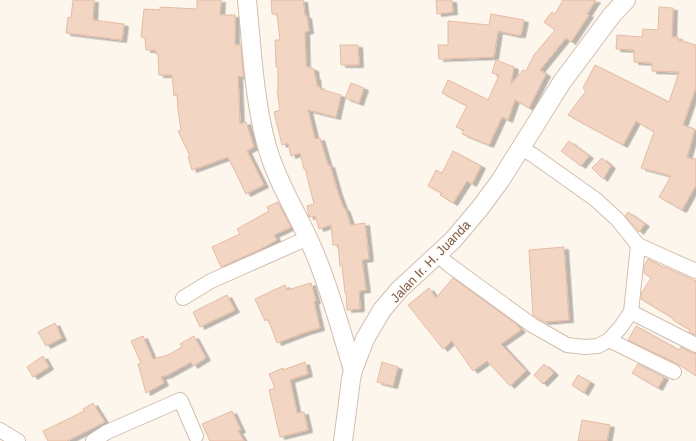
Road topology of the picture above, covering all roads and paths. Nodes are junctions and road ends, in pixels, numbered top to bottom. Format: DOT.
graph roads {
  1 [pos="247,0"];
  2 [pos="626,0"];
  3 [pos="522,148"];
  4 [pos="308,238"];
  5 [pos="638,245"];
  6 [pos="437,254"];
  7 [pos="696,271"];
  8 [pos="183,298"];
  9 [pos="631,312"];
  10 [pos="609,340"];
  11 [pos="696,345"];
  12 [pos="353,370"];
  13 [pos="674,372"];
  14 [pos="0,430"];
  15 [pos="196,436"];
  16 [pos="18,441"];
  17 [pos="93,441"];
  18 [pos="343,441"];
  1 -- 4 [label="street"];
  2 -- 3 [label="street, Jalan Ir. H. Juanda"];
  3 -- 5 [label="street"];
  3 -- 6 [label="street, Jalan Ir. H. Juanda"];
  4 -- 8 [label="street"];
  4 -- 12 [label="street"];
  5 -- 7 [label="street"];
  5 -- 9 [label="street"];
  6 -- 10 [label="street"];
  6 -- 12 [label="street, Jalan Ir. H. Juanda"];
  9 -- 10 [label="street"];
  9 -- 11 [label="street"];
  10 -- 13 [label="street"];
  12 -- 18 [label="street, Jalan Ir. H. Juanda"];
  14 -- 16 [label="street"];
  15 -- 17 [label="street"];
}
